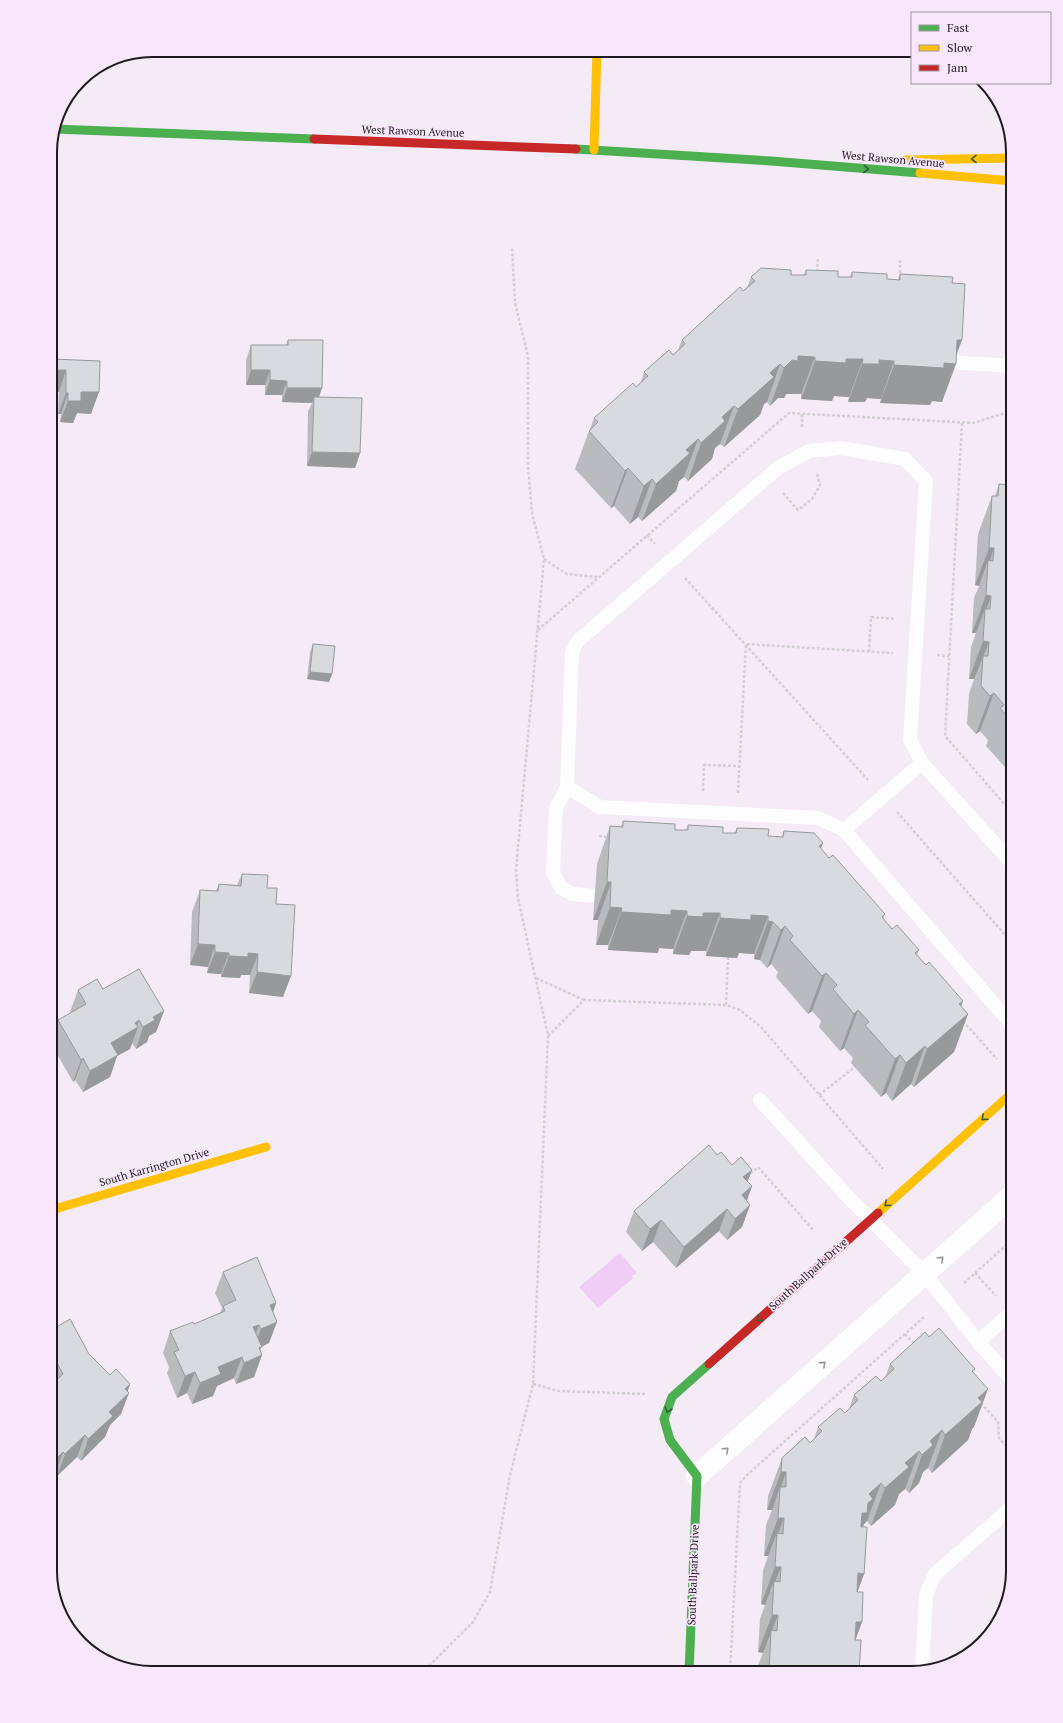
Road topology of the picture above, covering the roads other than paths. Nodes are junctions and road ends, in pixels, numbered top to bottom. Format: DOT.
graph roads {
  1 [pos="597,57"];
  2 [pos="60,129"];
  3 [pos="594,150"];
  4 [pos="1006,158"];
  5 [pos="872,160"];
  6 [pos="896,160"];
  7 [pos="771,161"];
  8 [pos="1006,180"];
  9 [pos="948,362"];
  10 [pos="1006,366"];
  11 [pos="922,763"];
  12 [pos="566,787"];
  13 [pos="844,830"];
  14 [pos="1006,856"];
  15 [pos="595,896"];
  16 [pos="1006,1018"];
  17 [pos="1006,1098"];
  18 [pos="760,1100"];
  19 [pos="266,1147"];
  20 [pos="1006,1201"];
  21 [pos="57,1209"];
  22 [pos="870,1219"];
  23 [pos="925,1274"];
  24 [pos="1006,1317"];
  25 [pos="978,1342"];
  26 [pos="1006,1373"];
  27 [pos="697,1476"];
  28 [pos="1006,1512"];
  29 [pos="922,1665"];
  30 [pos="689,1666"];
  1 -- 3 [label="main road"];
  2 -- 3 [label="main road, West Rawson Avenue"];
  3 -- 7 [label="main road, West Rawson Avenue"];
  4 -- 6 [label="main road, West Rawson Avenue, one-way"];
  5 -- 7 [label="main road, West Rawson Avenue"];
  7 -- 8 [label="main road, West Rawson Avenue, one-way"];
  9 -- 10 [label="lane"];
  11 -- 12 [label="lane"];
  11 -- 13 [label="lane"];
  11 -- 14 [label="lane"];
  12 -- 13 [label="lane"];
  12 -- 15 [label="lane"];
  13 -- 16 [label="lane"];
  17 -- 22 [label="main road, South Ballpark Drive, one-way"];
  18 -- 22 [label="lane"];
  19 -- 21 [label="main road, South Karrington Drive"];
  23 -- 20 [label="street, one-way"];
  22 -- 23 [label="lane"];
  22 -- 27 [label="main road, South Ballpark Drive, one-way"];
  23 -- 25 [label="lane"];
  27 -- 23 [label="street, one-way"];
  24 -- 25 [label="lane"];
  25 -- 26 [label="lane"];
  27 -- 30 [label="main road, South Ballpark Drive"];
  28 -- 29 [label="lane"];
}
